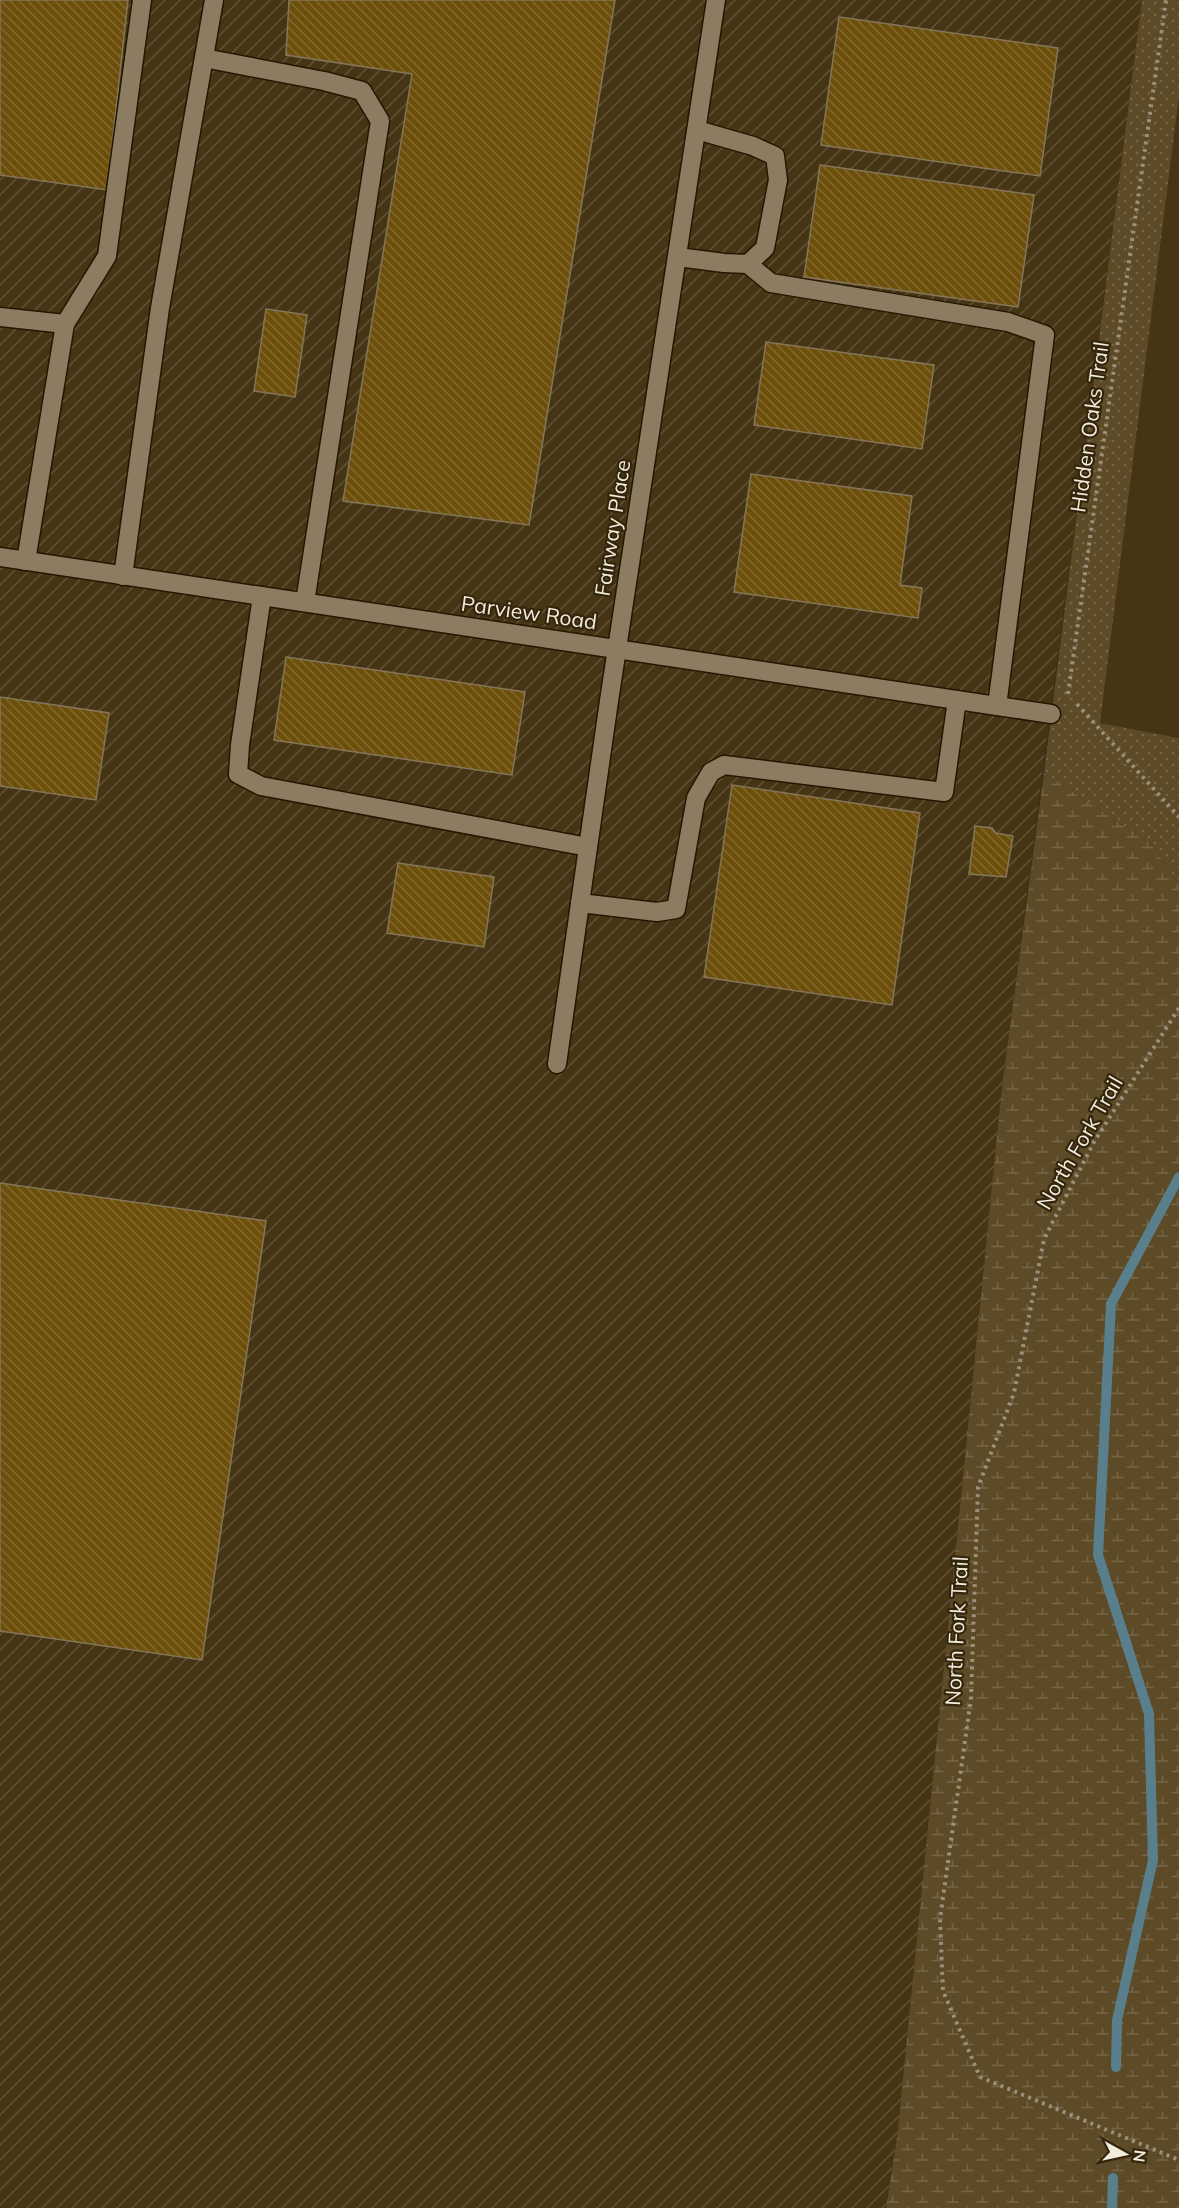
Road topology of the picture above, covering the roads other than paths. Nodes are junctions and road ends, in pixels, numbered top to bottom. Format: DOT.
graph roads {
  1 [pos="141,0"];
  2 [pos="214,0"];
  3 [pos="716,0"];
  4 [pos="204,58"];
  5 [pos="697,130"];
  6 [pos="678,257"];
  7 [pos="748,264"];
  8 [pos="0,317"];
  9 [pos="65,324"];
  10 [pos="0,557"];
  11 [pos="26,561"];
  12 [pos="123,576"];
  13 [pos="262,596"];
  14 [pos="305,602"];
  15 [pos="618,649"];
  16 [pos="957,700"];
  17 [pos="997,706"];
  18 [pos="1051,714"];
  19 [pos="588,847"];
  20 [pos="580,903"];
  21 [pos="557,1064"];
  1 -- 9 [label="street"];
  2 -- 4 [label="street"];
  3 -- 5 [label="street, Fairway Place"];
  4 -- 12 [label="street"];
  4 -- 14 [label="street"];
  5 -- 6 [label="street, Fairway Place"];
  5 -- 7 [label="street"];
  6 -- 7 [label="street"];
  6 -- 15 [label="street, Fairway Place"];
  7 -- 17 [label="street"];
  8 -- 9 [label="street"];
  9 -- 11 [label="street"];
  10 -- 11 [label="street, Parview Road"];
  11 -- 12 [label="street, Parview Road"];
  12 -- 13 [label="street, Parview Road"];
  13 -- 14 [label="street, Parview Road"];
  13 -- 19 [label="street"];
  14 -- 15 [label="street, Parview Road"];
  15 -- 16 [label="street, Parview Road"];
  15 -- 19 [label="street, Fairway Place"];
  16 -- 17 [label="street, Parview Road"];
  16 -- 20 [label="street"];
  17 -- 18 [label="street, Parview Road"];
  19 -- 20 [label="street, Fairway Place"];
  20 -- 21 [label="street, Fairway Place"];
}
